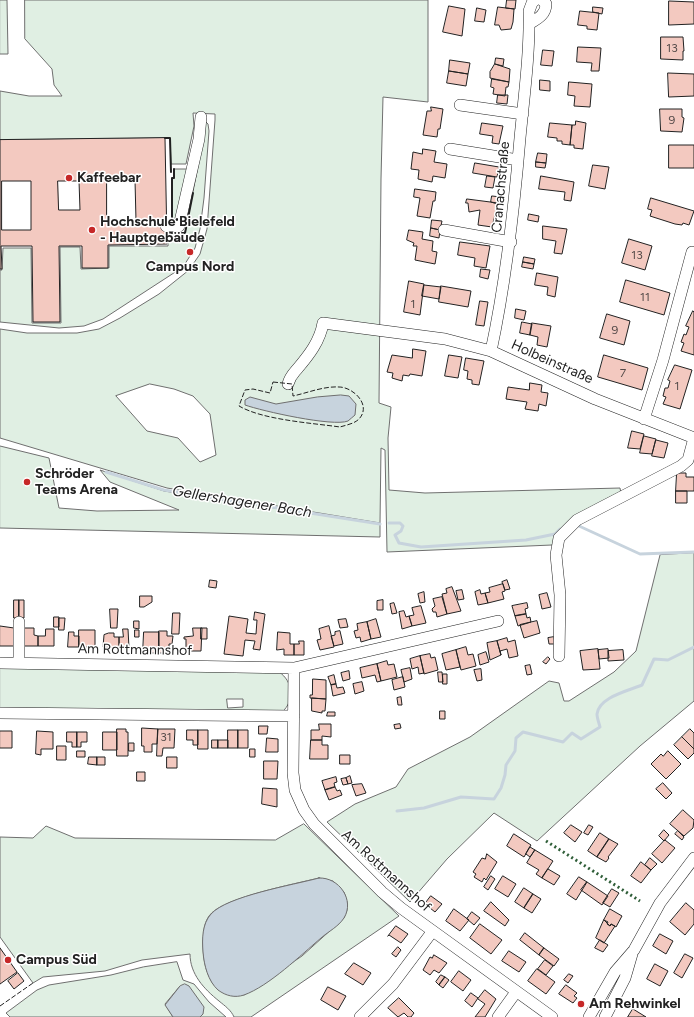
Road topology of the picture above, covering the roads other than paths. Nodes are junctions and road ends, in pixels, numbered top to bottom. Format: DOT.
graph roads {
  1 [pos="535,0"];
  2 [pos="542,0"];
  3 [pos="529,24"];
  4 [pos="460,105"];
  5 [pos="523,114"];
  6 [pos="200,117"];
  7 [pos="450,149"];
  8 [pos="518,160"];
  9 [pos="166,226"];
  10 [pos="444,230"];
  11 [pos="511,242"];
  12 [pos="692,252"];
  13 [pos="491,351"];
  14 [pos="288,384"];
  15 [pos="644,419"];
  16 [pos="694,438"];
  17 [pos="498,621"];
  18 [pos="19,622"];
  19 [pos="559,656"];
  20 [pos="0,663"];
  21 [pos="19,663"];
  22 [pos="294,668"];
  23 [pos="0,713"];
  24 [pos="294,716"];
  25 [pos="694,858"];
  26 [pos="432,932"];
  27 [pos="634,950"];
  28 [pos="516,992"];
  29 [pos="360,1017"];
  30 [pos="498,1017"];
  31 [pos="552,1017"];
  32 [pos="590,1017"];
  33 [pos="605,1017"];
  1 -- 3 [label="street, Cranachstraße"];
  2 -- 3 [label="street"];
  3 -- 5 [label="street, Cranachstraße"];
  4 -- 5 [label="street"];
  5 -- 8 [label="street, Cranachstraße"];
  6 -- 9 [label="street"];
  7 -- 8 [label="street"];
  8 -- 11 [label="street, Cranachstraße"];
  10 -- 11 [label="street"];
  11 -- 13 [label="street, Cranachstraße"];
  12 -- 15 [label="street"];
  13 -- 14 [label="street, Holbeinstraße"];
  13 -- 15 [label="street, Holbeinstraße"];
  15 -- 16 [label="street, Holbeinstraße"];
  16 -- 19 [label="street, Holbeinstraße"];
  17 -- 22 [label="street, Am Rottmannshof"];
  18 -- 21 [label="street"];
  20 -- 21 [label="street, Am Rottmannshof"];
  21 -- 22 [label="street, Am Rottmannshof"];
  22 -- 24 [label="street, Am Rottmannshof"];
  23 -- 24 [label="street"];
  24 -- 26 [label="street, Am Rottmannshof"];
  25 -- 27 [label="street"];
  26 -- 28 [label="street, Am Rottmannshof"];
  26 -- 29 [label="street"];
  27 -- 32 [label="street"];
  27 -- 33 [label="street"];
  28 -- 30 [label="street"];
  28 -- 31 [label="street, Am Rottmannshof"];
}
